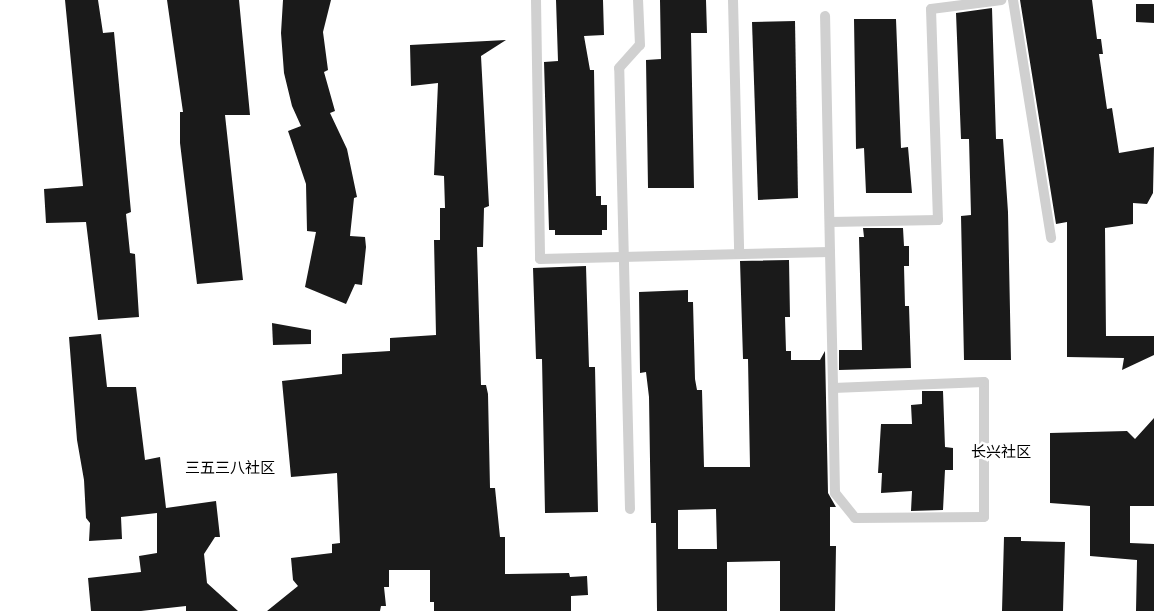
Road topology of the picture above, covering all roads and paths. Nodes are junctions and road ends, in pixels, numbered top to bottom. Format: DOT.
graph roads {
  1 [pos="536,0"];
  2 [pos="638,0"];
  3 [pos="733,0"];
  4 [pos="1001,0"];
  5 [pos="1013,0"];
  6 [pos="825,16"];
  7 [pos="830,222"];
  8 [pos="1051,238"];
  9 [pos="830,252"];
  10 [pos="739,254"];
  11 [pos="623,257"];
  12 [pos="833,388"];
  13 [pos="630,509"];
  1 -- 11 [label="lane"];
  2 -- 11 [label="lane"];
  3 -- 10 [label="lane"];
  4 -- 7 [label="lane"];
  5 -- 8 [label="lane"];
  6 -- 7 [label="lane"];
  7 -- 9 [label="lane"];
  9 -- 10 [label="lane"];
  9 -- 12 [label="lane"];
  10 -- 11 [label="lane"];
  11 -- 13 [label="lane"];
  12 -- 12 [label="lane"];
}
